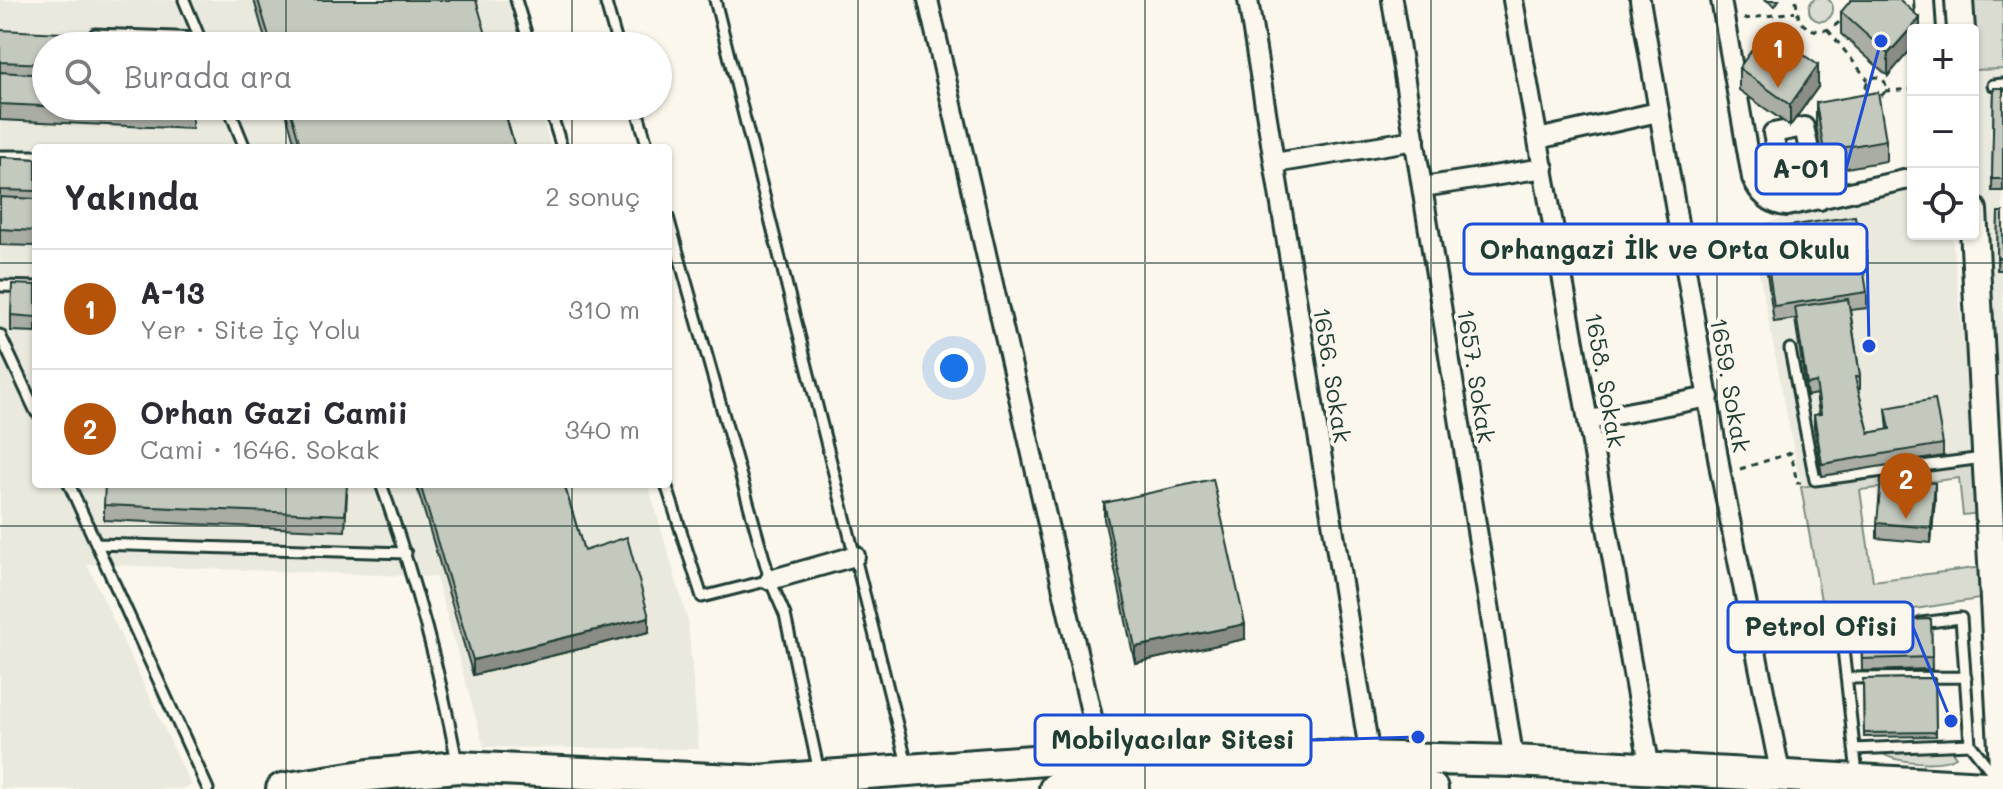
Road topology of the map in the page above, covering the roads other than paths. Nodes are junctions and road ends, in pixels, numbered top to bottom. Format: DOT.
graph roads {
  1 [pos="184,0"];
  2 [pos="516,0"];
  3 [pos="605,0"];
  4 [pos="715,0"];
  5 [pos="928,0"];
  6 [pos="1248,0"];
  7 [pos="1392,0"];
  8 [pos="1513,0"];
  9 [pos="1640,0"];
  10 [pos="1721,0"];
  11 [pos="1959,0"];
  12 [pos="1923,1"];
  13 [pos="1925,24"];
  14 [pos="1961,24"];
  15 [pos="198,32"];
  16 [pos="526,32"];
  17 [pos="614,32"];
  18 [pos="1658,112"];
  19 [pos="234,120"];
  20 [pos="553,120"];
  21 [pos="640,120"];
  22 [pos="1773,133"];
  23 [pos="1538,139"];
  24 [pos="1745,139"];
  25 [pos="1415,140"];
  26 [pos="243,144"];
  27 [pos="561,144"];
  28 [pos="647,144"];
  29 [pos="0,156"];
  30 [pos="32,156"];
  31 [pos="1275,163"];
  32 [pos="1544,168"];
  33 [pos="1907,179"];
  34 [pos="1423,187"];
  35 [pos="1820,200"];
  36 [pos="1787,206"];
  37 [pos="672,231"];
  38 [pos="1975,240"];
  39 [pos="0,286"];
  40 [pos="32,287"];
  41 [pos="0,335"];
  42 [pos="1790,349"];
  43 [pos="1709,397"];
  44 [pos="32,403"];
  45 [pos="1589,420"];
  46 [pos="1987,457"];
  47 [pos="71,488"];
  48 [pos="382,488"];
  49 [pos="667,488"];
  50 [pos="96,544"];
  51 [pos="406,553"];
  52 [pos="855,556"];
  53 [pos="770,580"];
  54 [pos="1916,623"];
  55 [pos="1886,626"];
  56 [pos="1966,677"];
  57 [pos="1846,678"];
  58 [pos="1970,744"];
  59 [pos="1854,749"];
  60 [pos="1101,756"];
  61 [pos="1370,757"];
  62 [pos="1514,761"];
  63 [pos="2003,766"];
  64 [pos="1650,769"];
  65 [pos="909,772"];
  66 [pos="1781,777"];
  67 [pos="458,778"];
  68 [pos="1857,781"];
  69 [pos="820,784"];
  70 [pos="2003,788"];
  71 [pos="208,789"];
  72 [pos="282,789"];
  73 [pos="1055,789"];
  74 [pos="1432,789"];
  1 -- 15 [label="lane"];
  2 -- 16 [label="lane"];
  3 -- 17 [label="lane"];
  4 -- 52 [label="lane"];
  5 -- 60 [label="street"];
  6 -- 31 [label="street, 1656. Sokak"];
  7 -- 25 [label="street, 1657. Sokak"];
  8 -- 23 [label="street, 1658. Sokak"];
  9 -- 18 [label="street, 1659. Sokak"];
  10 -- 24 [label="street"];
  11 -- 14 [label="street"];
  12 -- 13 [label="street"];
  18 -- 23 [label="street"];
  18 -- 43 [label="street, 1659. Sokak"];
  19 -- 26 [label="lane"];
  20 -- 27 [label="lane"];
  21 -- 28 [label="lane"];
  22 -- 24 [label="street"];
  22 -- 35 [label="street"];
  22 -- 36 [label="street"];
  23 -- 32 [label="street, 1658. Sokak"];
  24 -- 36 [label="street"];
  25 -- 31 [label="street"];
  25 -- 34 [label="street, 1657. Sokak"];
  29 -- 30 [label="lane"];
  31 -- 61 [label="street, 1656. Sokak"];
  32 -- 34 [label="street"];
  32 -- 45 [label="street, 1658. Sokak"];
  33 -- 35 [label="street"];
  34 -- 62 [label="street, 1657. Sokak"];
  35 -- 36 [label="street"];
  37 -- 53 [label="lane"];
  38 -- 46 [label="street"];
  39 -- 40 [label="lane"];
  41 -- 44 [label="lane"];
  42 -- 46 [label="lane"];
  43 -- 45 [label="street"];
  43 -- 66 [label="street, 1659. Sokak"];
  45 -- 64 [label="street, 1658. Sokak"];
  46 -- 63 [label="street"];
  47 -- 50 [label="lane"];
  48 -- 51 [label="lane"];
  49 -- 53 [label="lane"];
  50 -- 51 [label="lane"];
  50 -- 71 [label="lane"];
  51 -- 67 [label="lane"];
  52 -- 53 [label="street"];
  52 -- 65 [label="lane"];
  53 -- 69 [label="lane"];
  54 -- 56 [label="lane"];
  55 -- 57 [label="lane"];
  56 -- 57 [label="lane"];
  56 -- 58 [label="lane"];
  57 -- 59 [label="lane"];
  58 -- 59 [label="lane"];
  58 -- 70 [label="lane"];
  59 -- 68 [label="lane"];
  60 -- 61 [label="main road"];
  60 -- 65 [label="main road"];
  61 -- 62 [label="main road"];
  62 -- 64 [label="main road"];
  64 -- 66 [label="main road"];
  65 -- 69 [label="main road"];
  66 -- 68 [label="main road"];
  67 -- 69 [label="main road"];
  67 -- 72 [label="main road"];
  68 -- 70 [label="main road"];
  73 -- 74 [label="main road"];
}
